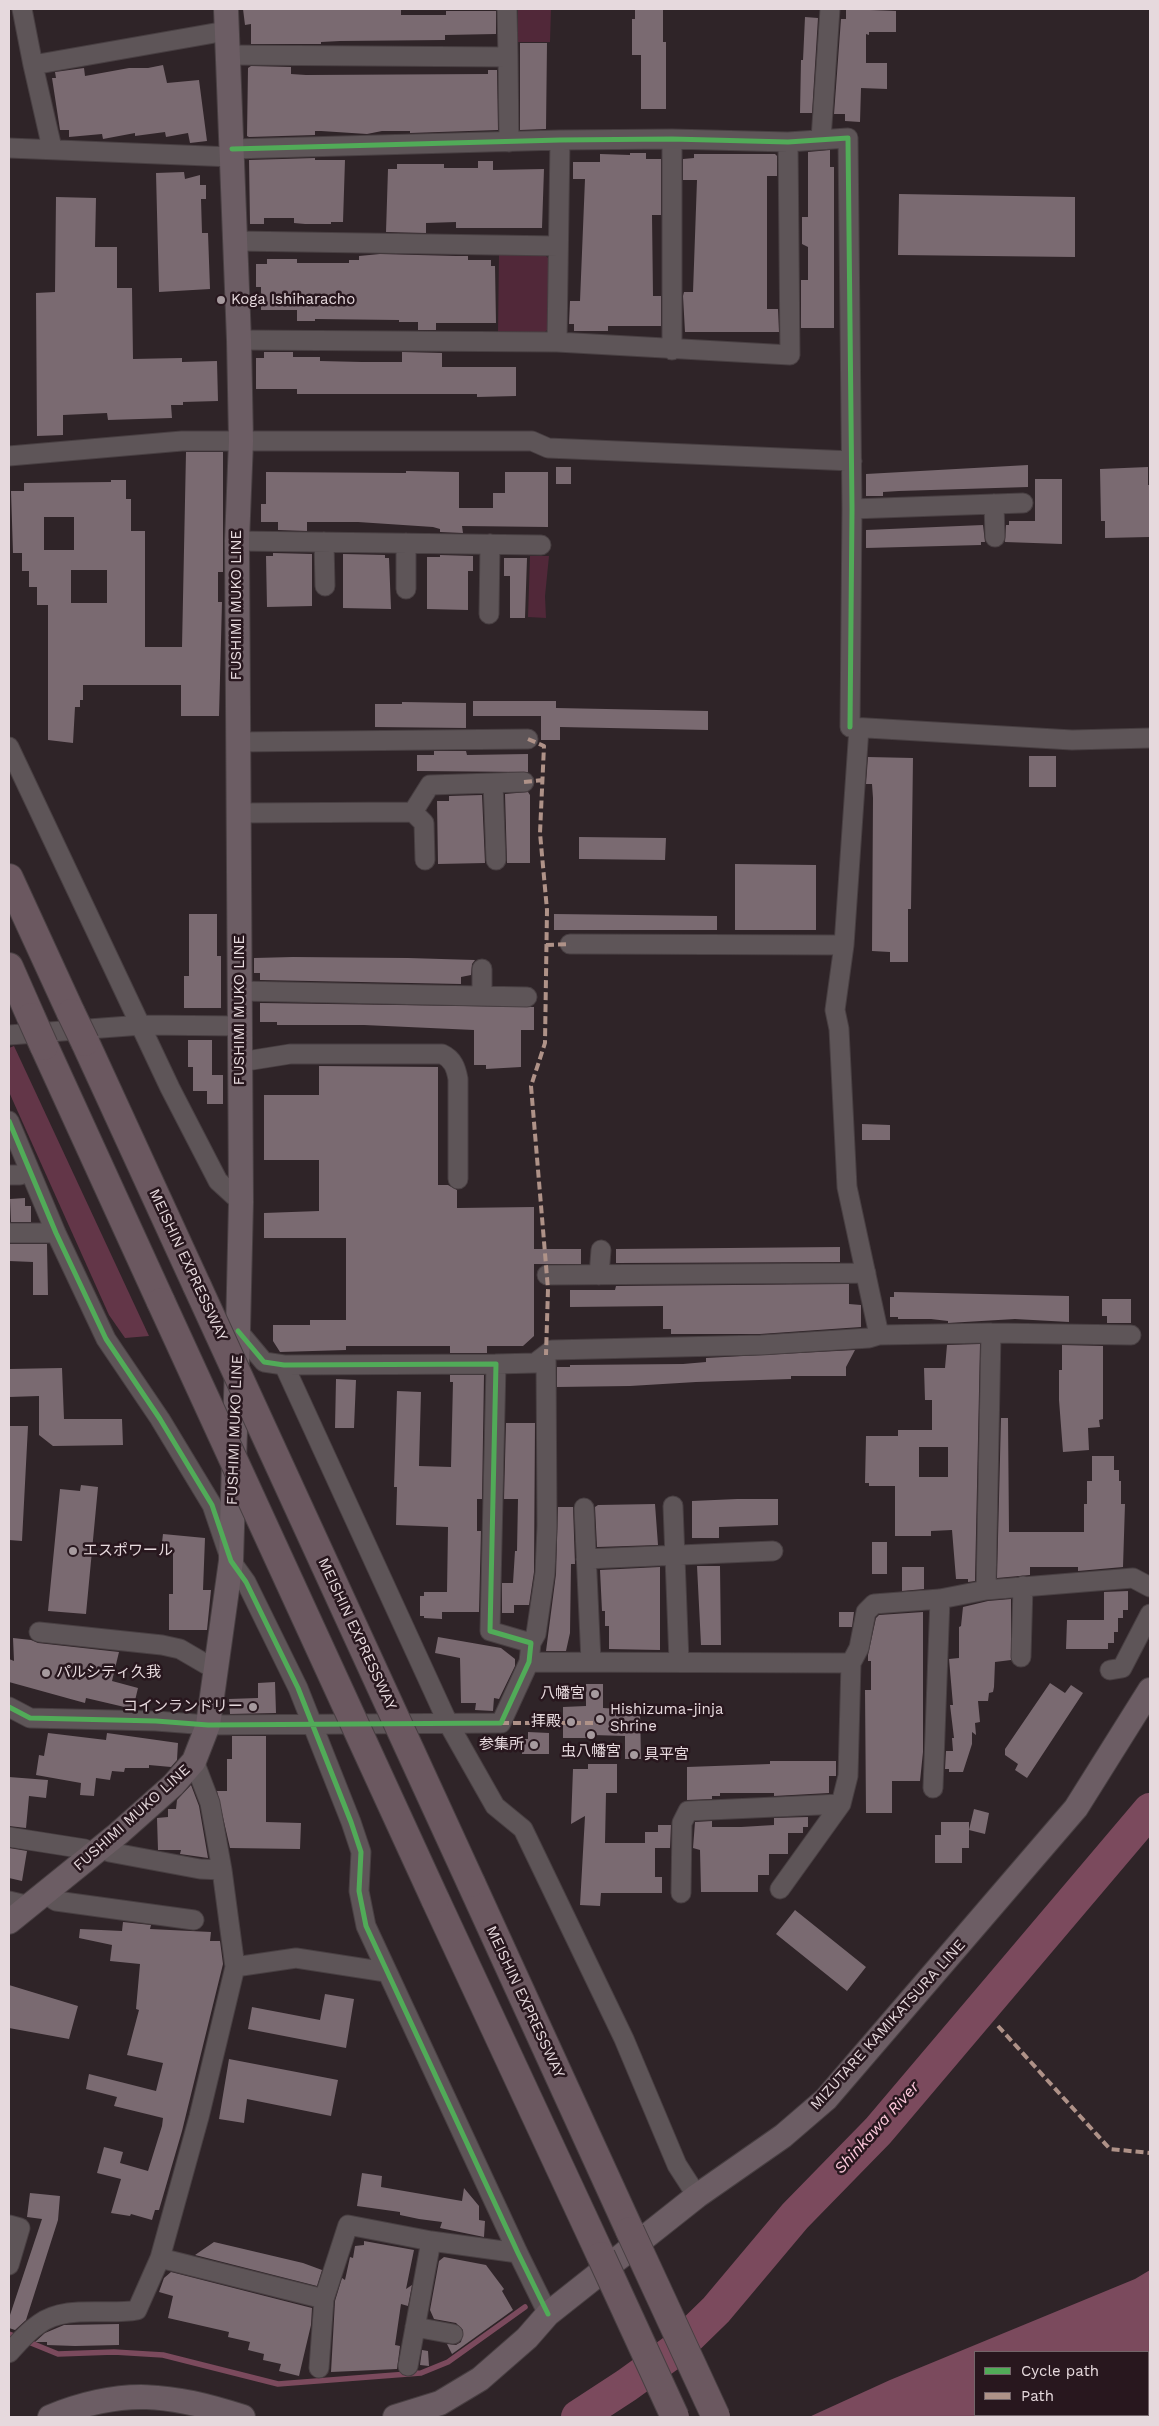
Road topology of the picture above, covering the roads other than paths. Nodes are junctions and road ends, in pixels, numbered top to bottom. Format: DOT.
graph roads {
  1 [pos="22,9"];
  2 [pos="507,9"];
  3 [pos="830,9"];
  4 [pos="226,20"];
  5 [pos="227,55"];
  6 [pos="508,57"];
  7 [pos="33,65"];
  8 [pos="821,138"];
  9 [pos="672,139"];
  10 [pos="560,140"];
  11 [pos="509,142"];
  12 [pos="788,142"];
  13 [pos="9,148"];
  14 [pos="52,148"];
  15 [pos="232,153"];
  16 [pos="236,241"];
  17 [pos="558,246"];
  18 [pos="239,340"];
  19 [pos="556,342"];
  20 [pos="672,350"];
  21 [pos="241,441"];
  22 [pos="9,456"];
  23 [pos="852,460"];
  24 [pos="1023,503"];
  25 [pos="994,504"];
  26 [pos="852,509"];
  27 [pos="995,537"];
  28 [pos="237,541"];
  29 [pos="324,542"];
  30 [pos="406,543"];
  31 [pos="490,544"];
  32 [pos="541,545"];
  33 [pos="325,586"];
  34 [pos="406,589"];
  35 [pos="489,614"];
  36 [pos="855,728"];
  37 [pos="528,738"];
  38 [pos="1150,738"];
  39 [pos="237,742"];
  40 [pos="9,748"];
  41 [pos="524,782"];
  42 [pos="493,783"];
  43 [pos="413,812"];
  44 [pos="239,813"];
  45 [pos="425,860"];
  46 [pos="496,860"];
  47 [pos="9,878"];
  48 [pos="570,944"];
  49 [pos="844,945"];
  50 [pos="9,967"];
  51 [pos="482,969"];
  52 [pos="240,991"];
  53 [pos="482,996"];
  54 [pos="528,997"];
  55 [pos="142,1025"];
  56 [pos="240,1026"];
  57 [pos="9,1035"];
  58 [pos="240,1062"];
  59 [pos="9,1121"];
  60 [pos="30,1171"];
  61 [pos="9,1175"];
  62 [pos="458,1178"];
  63 [pos="241,1202"];
  64 [pos="9,1233"];
  65 [pos="56,1233"];
  66 [pos="601,1250"];
  67 [pos="866,1273"];
  68 [pos="547,1275"];
  69 [pos="599,1275"];
  70 [pos="238,1331"];
  71 [pos="991,1333"];
  72 [pos="879,1335"];
  73 [pos="1131,1335"];
  74 [pos="546,1355"];
  75 [pos="496,1364"];
  76 [pos="284,1365"];
  77 [pos="673,1506"];
  78 [pos="584,1508"];
  79 [pos="773,1550"];
  80 [pos="675,1555"];
  81 [pos="586,1559"];
  82 [pos="231,1561"];
  83 [pos="1023,1586"];
  84 [pos="1150,1587"];
  85 [pos="986,1590"];
  86 [pos="940,1599"];
  87 [pos="1150,1614"];
  88 [pos="38,1632"];
  89 [pos="531,1642"];
  90 [pos="1021,1656"];
  91 [pos="591,1661"];
  92 [pos="679,1661"];
  93 [pos="529,1662"];
  94 [pos="851,1663"];
  95 [pos="216,1670"];
  96 [pos="1110,1670"];
  97 [pos="1150,1690"];
  98 [pos="9,1707"];
  99 [pos="448,1723"];
  100 [pos="312,1724"];
  101 [pos="208,1725"];
  102 [pos="194,1761"];
  103 [pos="934,1788"];
  104 [pos="841,1804"];
  105 [pos="9,1837"];
  106 [pos="97,1851"];
  107 [pos="222,1870"];
  108 [pos="780,1889"];
  109 [pos="681,1893"];
  110 [pos="28,1900"];
  111 [pos="194,1920"];
  112 [pos="9,1922"];
  113 [pos="235,1967"];
  114 [pos="386,1972"];
  115 [pos="697,2196"];
  116 [pos="9,2225"];
  117 [pos="431,2241"];
  118 [pos="518,2254"];
  119 [pos="160,2258"];
  120 [pos="9,2265"];
  121 [pos="324,2299"];
  122 [pos="548,2314"];
  123 [pos="415,2327"];
  124 [pos="453,2334"];
  125 [pos="17,2343"];
  126 [pos="408,2366"];
  127 [pos="319,2368"];
  128 [pos="50,2417"];
  129 [pos="243,2417"];
  130 [pos="395,2417"];
  131 [pos="675,2417"];
  132 [pos="716,2417"];
  1 -- 7 [label="street"];
  2 -- 6 [label="street"];
  3 -- 8 [label="street"];
  4 -- 5 [label="main road, FUSHIMI MUKO LINE"];
  4 -- 7 [label="street"];
  5 -- 6 [label="street"];
  5 -- 15 [label="main road, FUSHIMI MUKO LINE"];
  6 -- 11 [label="street"];
  7 -- 14 [label="street"];
  8 -- 12 [label="street"];
  8 -- 23 [label="street"];
  9 -- 10 [label="street"];
  9 -- 12 [label="street"];
  9 -- 20 [label="street"];
  10 -- 11 [label="street"];
  10 -- 17 [label="street"];
  11 -- 15 [label="street"];
  12 -- 20 [label="street"];
  13 -- 14 [label="street"];
  14 -- 15 [label="street"];
  15 -- 16 [label="main road, FUSHIMI MUKO LINE"];
  16 -- 17 [label="street"];
  16 -- 18 [label="main road, FUSHIMI MUKO LINE"];
  17 -- 19 [label="street"];
  18 -- 19 [label="street"];
  18 -- 21 [label="main road, FUSHIMI MUKO LINE"];
  19 -- 20 [label="street"];
  21 -- 22 [label="street"];
  21 -- 23 [label="street"];
  21 -- 28 [label="main road, FUSHIMI MUKO LINE"];
  23 -- 26 [label="street"];
  24 -- 25 [label="street"];
  25 -- 26 [label="street"];
  25 -- 27 [label="street"];
  26 -- 36 [label="street"];
  28 -- 29 [label="street"];
  28 -- 39 [label="main road, FUSHIMI MUKO LINE"];
  29 -- 30 [label="street"];
  29 -- 33 [label="street"];
  30 -- 31 [label="street"];
  30 -- 34 [label="street"];
  31 -- 32 [label="street"];
  31 -- 35 [label="street"];
  36 -- 38 [label="street"];
  36 -- 49 [label="street"];
  37 -- 39 [label="street"];
  39 -- 44 [label="main road, FUSHIMI MUKO LINE"];
  40 -- 55 [label="street"];
  41 -- 42 [label="street"];
  42 -- 43 [label="street"];
  42 -- 46 [label="street"];
  43 -- 44 [label="street"];
  43 -- 45 [label="street"];
  44 -- 52 [label="main road, FUSHIMI MUKO LINE"];
  47 -- 132 [label="highway, MEISHIN EXPRESSWAY, bridge"];
  48 -- 49 [label="street"];
  49 -- 67 [label="street"];
  50 -- 131 [label="highway, bridge"];
  51 -- 53 [label="street"];
  52 -- 53 [label="street"];
  52 -- 56 [label="main road, FUSHIMI MUKO LINE"];
  53 -- 54 [label="street"];
  55 -- 56 [label="street"];
  55 -- 57 [label="street"];
  55 -- 63 [label="street"];
  56 -- 58 [label="main road, FUSHIMI MUKO LINE"];
  58 -- 62 [label="street"];
  58 -- 63 [label="main road, FUSHIMI MUKO LINE"];
  59 -- 60 [label="street"];
  60 -- 61 [label="street"];
  60 -- 65 [label="street"];
  63 -- 70 [label="main road, FUSHIMI MUKO LINE"];
  64 -- 65 [label="street"];
  65 -- 82 [label="street"];
  66 -- 69 [label="street"];
  67 -- 69 [label="street"];
  67 -- 72 [label="street"];
  68 -- 69 [label="street"];
  70 -- 76 [label="street"];
  70 -- 82 [label="main road, FUSHIMI MUKO LINE"];
  71 -- 72 [label="street"];
  71 -- 73 [label="street"];
  71 -- 85 [label="street"];
  72 -- 74 [label="street"];
  74 -- 75 [label="street"];
  74 -- 89 [label="street"];
  75 -- 76 [label="street"];
  75 -- 89 [label="street"];
  76 -- 99 [label="street"];
  77 -- 80 [label="street"];
  78 -- 81 [label="street"];
  79 -- 80 [label="street"];
  80 -- 81 [label="street"];
  80 -- 92 [label="street"];
  81 -- 91 [label="street"];
  82 -- 95 [label="main road, FUSHIMI MUKO LINE"];
  82 -- 100 [label="street"];
  83 -- 84 [label="street"];
  83 -- 85 [label="street"];
  83 -- 90 [label="street"];
  85 -- 86 [label="street"];
  86 -- 94 [label="street"];
  86 -- 103 [label="street"];
  87 -- 96 [label="street"];
  88 -- 95 [label="street"];
  89 -- 93 [label="street"];
  91 -- 92 [label="street"];
  91 -- 93 [label="street"];
  92 -- 94 [label="street"];
  93 -- 99 [label="street"];
  94 -- 104 [label="street"];
  95 -- 101 [label="main road, FUSHIMI MUKO LINE"];
  97 -- 115 [label="main road, MIZUTARE KAMIKATSURA LINE"];
  98 -- 101 [label="street"];
  99 -- 100 [label="street"];
  99 -- 115 [label="street"];
  100 -- 101 [label="street"];
  100 -- 114 [label="street"];
  101 -- 102 [label="main road, FUSHIMI MUKO LINE"];
  102 -- 106 [label="main road, FUSHIMI MUKO LINE"];
  102 -- 107 [label="street"];
  104 -- 108 [label="street"];
  104 -- 109 [label="street"];
  105 -- 106 [label="street"];
  106 -- 107 [label="street"];
  106 -- 110 [label="main road, FUSHIMI MUKO LINE"];
  107 -- 113 [label="street"];
  110 -- 111 [label="street"];
  110 -- 112 [label="main road, FUSHIMI MUKO LINE"];
  113 -- 114 [label="street"];
  113 -- 119 [label="street"];
  114 -- 118 [label="street"];
  115 -- 122 [label="main road, MIZUTARE KAMIKATSURA LINE"];
  116 -- 120 [label="street"];
  117 -- 118 [label="street"];
  117 -- 121 [label="street"];
  117 -- 123 [label="street"];
  118 -- 122 [label="street"];
  119 -- 121 [label="street"];
  119 -- 125 [label="street"];
  121 -- 127 [label="street"];
  122 -- 130 [label="main road, MIZUTARE KAMIKATSURA LINE"];
  123 -- 124 [label="street"];
  123 -- 126 [label="street"];
  128 -- 129 [label="main road"];
}
